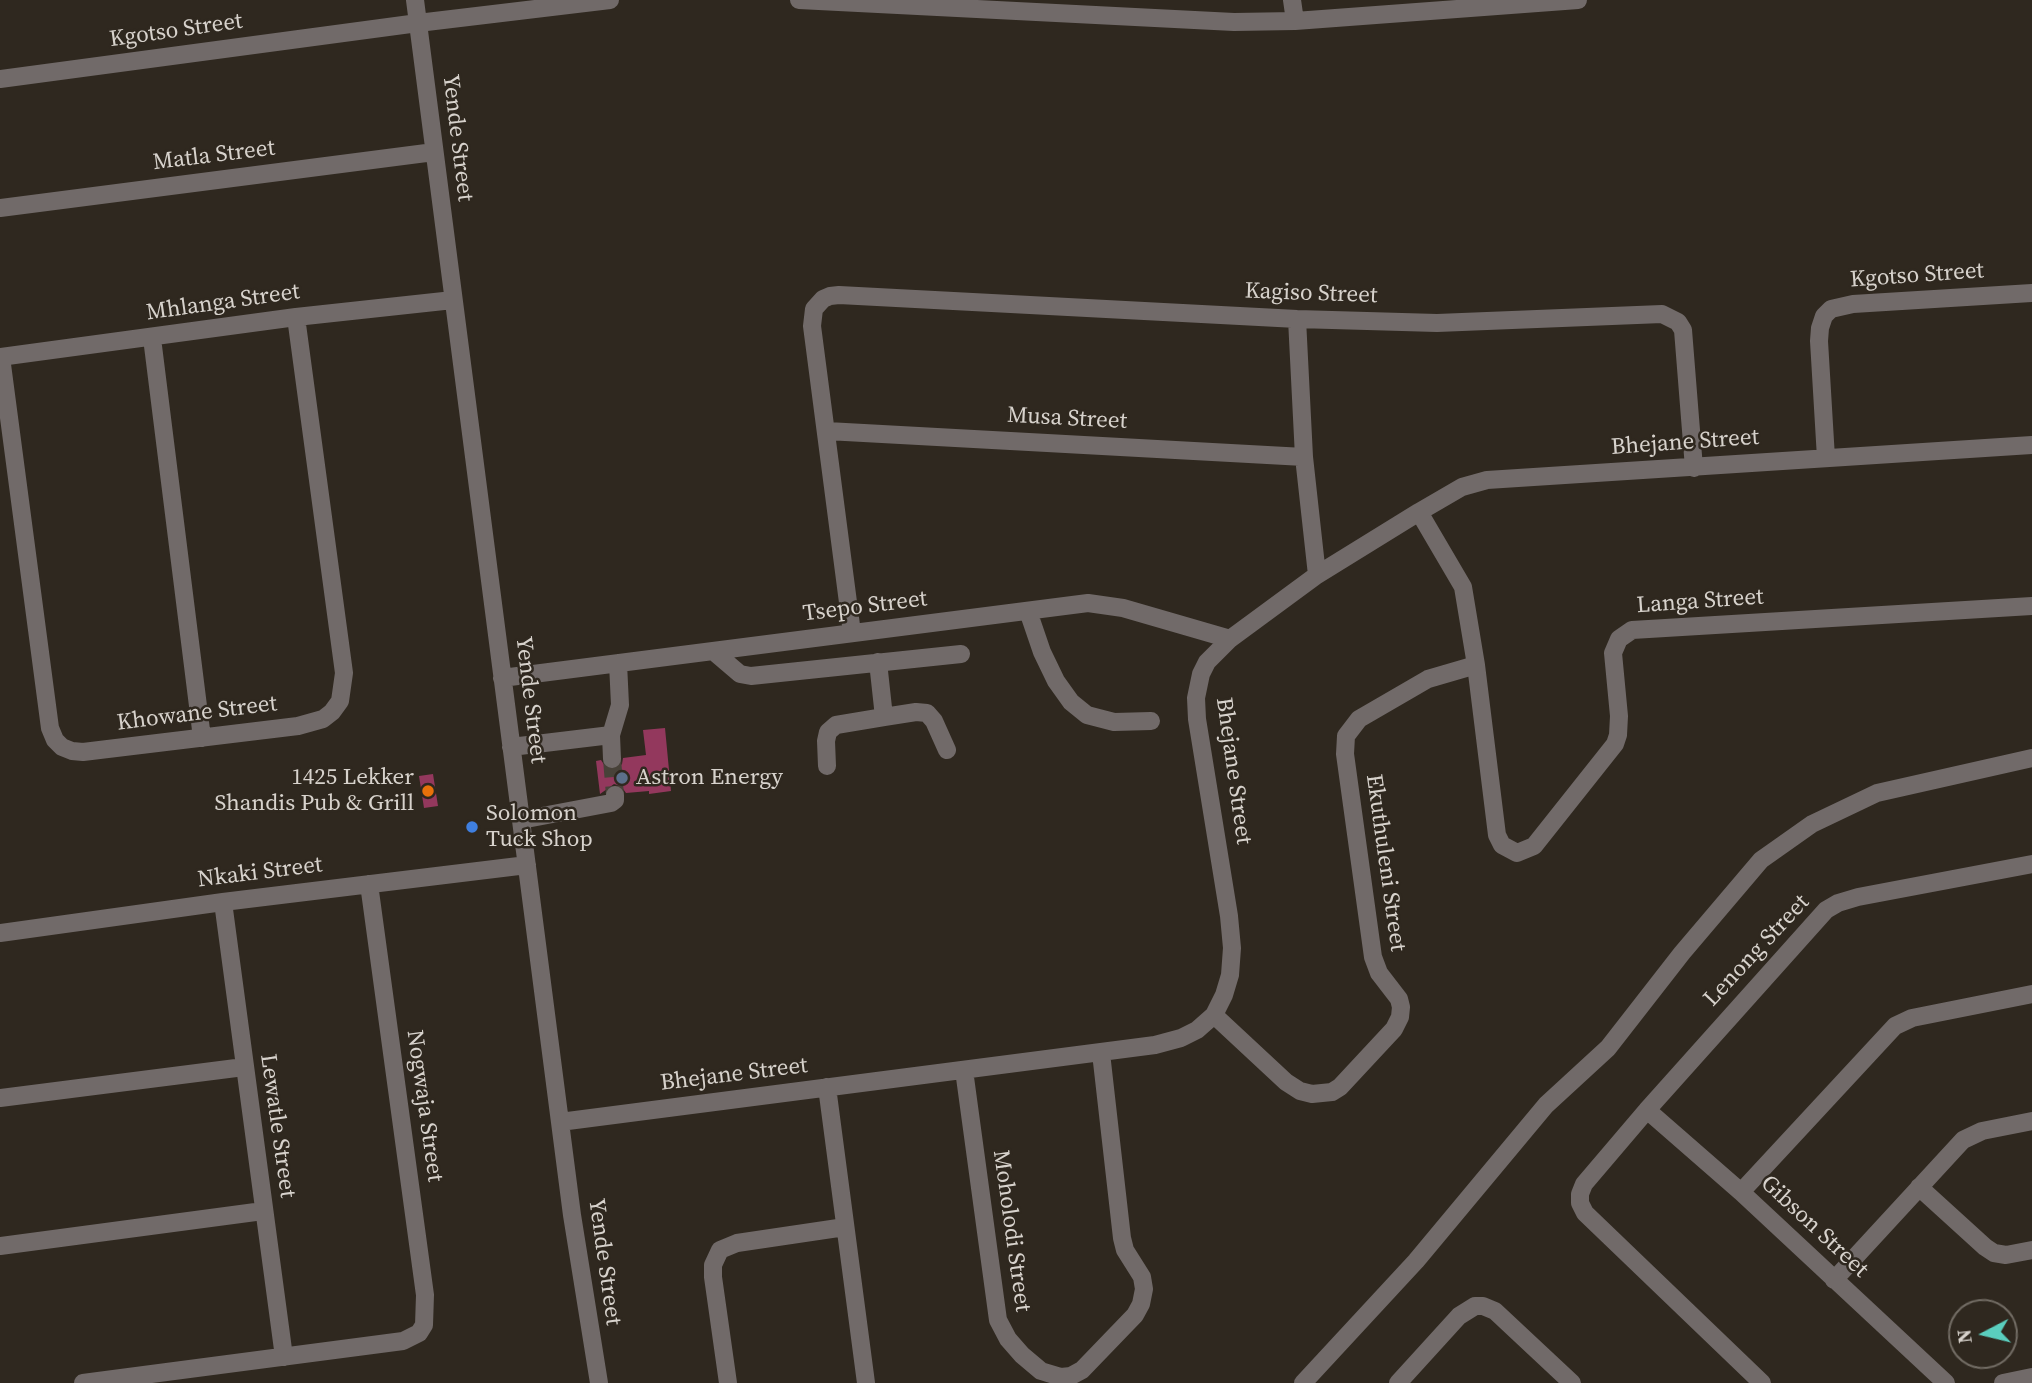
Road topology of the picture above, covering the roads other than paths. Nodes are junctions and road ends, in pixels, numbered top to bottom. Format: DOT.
graph roads {
  1 [pos="415,0"];
  2 [pos="610,0"];
  3 [pos="799,0"];
  4 [pos="1292,0"];
  5 [pos="1578,0"];
  6 [pos="472,8"];
  7 [pos="1295,21"];
  8 [pos="418,23"];
  9 [pos="0,79"];
  10 [pos="434,152"];
  11 [pos="0,208"];
  12 [pos="2032,293"];
  13 [pos="453,300"];
  14 [pos="296,317"];
  15 [pos="1297,319"];
  16 [pos="152,338"];
  17 [pos="0,357"];
  18 [pos="827,431"];
  19 [pos="2032,445"];
  20 [pos="1304,457"];
  21 [pos="1826,458"];
  22 [pos="1694,468"];
  23 [pos="1419,512"];
  24 [pos="1317,575"];
  25 [pos="2032,606"];
  26 [pos="1028,611"];
  27 [pos="852,633"];
  28 [pos="1230,639"];
  29 [pos="713,651"];
  30 [pos="961,654"];
  31 [pos="877,662"];
  32 [pos="618,663"];
  33 [pos="1476,665"];
  34 [pos="502,678"];
  35 [pos="884,717"];
  36 [pos="1151,721"];
  37 [pos="611,735"];
  38 [pos="202,738"];
  39 [pos="511,747"];
  40 [pos="947,750"];
  41 [pos="2032,758"];
  42 [pos="612,759"];
  43 [pos="827,766"];
  44 [pos="615,795"];
  45 [pos="521,820"];
  46 [pos="2032,864"];
  47 [pos="527,865"];
  48 [pos="369,884"];
  49 [pos="223,902"];
  50 [pos="0,933"];
  51 [pos="2032,994"];
  52 [pos="1214,1015"];
  53 [pos="1101,1053"];
  54 [pos="244,1067"];
  55 [pos="964,1070"];
  56 [pos="827,1087"];
  57 [pos="0,1098"];
  58 [pos="1647,1110"];
  59 [pos="2032,1121"];
  60 [pos="560,1122"];
  61 [pos="1919,1187"];
  62 [pos="1741,1192"];
  63 [pos="263,1211"];
  64 [pos="845,1227"];
  65 [pos="0,1246"];
  66 [pos="2032,1250"];
  67 [pos="1834,1280"];
  68 [pos="284,1357"];
  69 [pos="194,1376"];
  70 [pos="2032,1377"];
  71 [pos="83,1383"];
  72 [pos="599,1383"];
  73 [pos="728,1383"];
  74 [pos="866,1383"];
  75 [pos="1303,1383"];
  76 [pos="1398,1383"];
  77 [pos="1572,1383"];
  78 [pos="1762,1383"];
  79 [pos="1946,1383"];
  80 [pos="2003,1383"];
  1 -- 8 [label="street, Yende Street"];
  2 -- 6 [label="street, Kgotso Street"];
  3 -- 7 [label="street"];
  4 -- 7 [label="street"];
  5 -- 7 [label="street"];
  6 -- 8 [label="street, Kgotso Street"];
  8 -- 9 [label="street, Kgotso Street"];
  8 -- 10 [label="street, Yende Street"];
  10 -- 11 [label="street, Matla Street"];
  10 -- 13 [label="street, Yende Street"];
  12 -- 21 [label="street, Kgotso Street"];
  13 -- 14 [label="street, Mhlanga Street"];
  13 -- 34 [label="street, Yende Street"];
  14 -- 16 [label="street, Mhlanga Street"];
  14 -- 38 [label="street, Khowane Street"];
  15 -- 18 [label="street, Kagiso Street"];
  15 -- 20 [label="street"];
  15 -- 22 [label="street, Kagiso Street"];
  16 -- 17 [label="street, Mhlanga Street"];
  16 -- 38 [label="street"];
  17 -- 38 [label="street, Khowane Street"];
  18 -- 20 [label="street, Musa Street"];
  18 -- 27 [label="street"];
  19 -- 21 [label="street, Bhejane Street"];
  20 -- 24 [label="street"];
  21 -- 22 [label="street, Bhejane Street"];
  22 -- 23 [label="street, Bhejane Street"];
  23 -- 24 [label="street, Bhejane Street"];
  23 -- 33 [label="street, Langa Street"];
  24 -- 28 [label="street, Bhejane Street"];
  25 -- 33 [label="street, Langa Street"];
  26 -- 27 [label="street, Tsepo Street"];
  26 -- 28 [label="street, Tsepo Street"];
  26 -- 36 [label="street"];
  27 -- 29 [label="street, Tsepo Street"];
  28 -- 52 [label="street, Bhejane Street"];
  29 -- 31 [label="street"];
  29 -- 32 [label="street, Tsepo Street"];
  30 -- 31 [label="street"];
  31 -- 35 [label="street"];
  32 -- 34 [label="street, Tsepo Street"];
  32 -- 37 [label="street"];
  33 -- 52 [label="street, Ekuthuleni Street"];
  34 -- 39 [label="street, Yende Street"];
  35 -- 40 [label="street"];
  35 -- 43 [label="street"];
  37 -- 39 [label="street"];
  37 -- 42 [label="street"];
  39 -- 45 [label="street, Yende Street"];
  41 -- 75 [label="street"];
  44 -- 45 [label="street"];
  45 -- 47 [label="street, Yende Street"];
  46 -- 58 [label="street, Lenong Street"];
  47 -- 48 [label="street, Nkaki Street"];
  47 -- 60 [label="street, Yende Street"];
  48 -- 49 [label="street, Nkaki Street"];
  48 -- 68 [label="street, Nogwaja Street"];
  49 -- 50 [label="street, Nkaki Street"];
  49 -- 54 [label="street, Lewatle Street"];
  51 -- 62 [label="street"];
  52 -- 53 [label="street, Bhejane Street"];
  53 -- 55 [label="street, Bhejane Street"];
  53 -- 55 [label="street, Moholodi Street"];
  54 -- 57 [label="street"];
  54 -- 63 [label="street, Lewatle Street"];
  55 -- 56 [label="street, Bhejane Street"];
  56 -- 60 [label="street, Bhejane Street"];
  56 -- 64 [label="street"];
  58 -- 62 [label="street, Gibson Street"];
  58 -- 78 [label="street, Lenong Street"];
  59 -- 61 [label="street"];
  60 -- 72 [label="street, Yende Street"];
  61 -- 66 [label="street"];
  61 -- 67 [label="street"];
  62 -- 67 [label="street, Gibson Street"];
  63 -- 65 [label="street"];
  63 -- 68 [label="street, Lewatle Street"];
  64 -- 73 [label="street"];
  64 -- 74 [label="street"];
  67 -- 79 [label="street, Gibson Street"];
  68 -- 69 [label="street"];
  69 -- 71 [label="street"];
  70 -- 80 [label="street"];
  76 -- 77 [label="street"];
}
